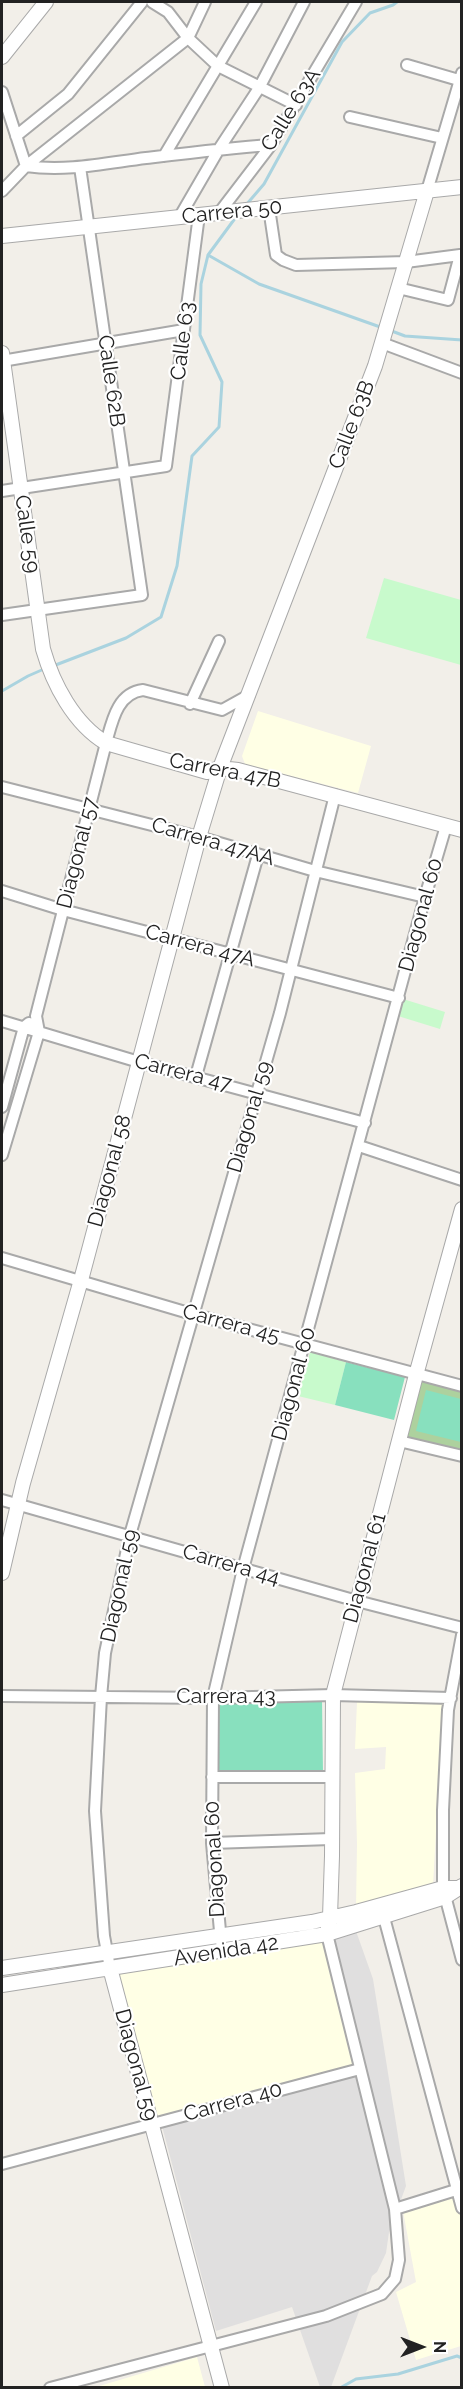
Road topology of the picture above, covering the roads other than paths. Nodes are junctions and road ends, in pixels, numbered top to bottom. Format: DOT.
graph roads {
  1 [pos="45,2"];
  2 [pos="142,2"];
  3 [pos="152,2"];
  4 [pos="205,2"];
  5 [pos="256,2"];
  6 [pos="304,2"];
  7 [pos="356,2"];
  8 [pos="188,38"];
  9 [pos="4,52"];
  10 [pos="407,65"];
  11 [pos="218,66"];
  12 [pos="461,78"];
  13 [pos="259,88"];
  14 [pos="2,92"];
  15 [pos="296,105"];
  16 [pos="350,117"];
  17 [pos="16,136"];
  18 [pos="442,138"];
  19 [pos="271,145"];
  20 [pos="219,149"];
  21 [pos="164,156"];
  22 [pos="26,166"];
  23 [pos="80,167"];
  24 [pos="462,187"];
  25 [pos="2,191"];
  26 [pos="427,191"];
  27 [pos="269,208"];
  28 [pos="224,212"];
  29 [pos="199,215"];
  30 [pos="179,218"];
  31 [pos="88,227"];
  32 [pos="2,236"];
  33 [pos="406,262"];
  34 [pos="398,288"];
  35 [pos="184,330"];
  36 [pos="385,334"];
  37 [pos="105,343"];
  38 [pos="2,358"];
  39 [pos="462,374"];
  40 [pos="124,472"];
  41 [pos="21,489"];
  42 [pos="2,491"];
  43 [pos="38,610"];
  44 [pos="2,615"];
  45 [pos="219,641"];
  46 [pos="54,678"];
  47 [pos="249,695"];
  48 [pos="190,704"];
  49 [pos="106,742"];
  50 [pos="220,768"];
  51 [pos="2,787"];
  52 [pos="336,795"];
  53 [pos="89,809"];
  54 [pos="446,826"];
  55 [pos="462,830"];
  56 [pos="199,837"];
  57 [pos="258,855"];
  58 [pos="315,871"];
  59 [pos="2,891"];
  60 [pos="425,897"];
  61 [pos="63,910"];
  62 [pos="173,938"];
  63 [pos="231,955"];
  64 [pos="292,970"];
  65 [pos="399,998"];
  66 [pos="36,1016"];
  67 [pos="2,1021"];
  68 [pos="24,1027"];
  69 [pos="39,1032"];
  70 [pos="139,1062"];
  71 [pos="196,1076"];
  72 [pos="257,1092"];
  73 [pos="2,1107"];
  74 [pos="365,1123"];
  75 [pos="359,1146"];
  76 [pos="2,1155"];
  77 [pos="462,1180"];
  78 [pos="462,1209"];
  79 [pos="2,1258"];
  80 [pos="81,1280"];
  81 [pos="192,1314"];
  82 [pos="305,1344"];
  83 [pos="416,1375"];
  84 [pos="462,1386"];
  85 [pos="399,1441"];
  86 [pos="462,1456"];
  87 [pos="2,1500"];
  88 [pos="18,1504"];
  89 [pos="130,1535"];
  90 [pos="243,1569"];
  91 [pos="2,1573"];
  92 [pos="357,1600"];
  93 [pos="462,1628"];
  94 [pos="462,1635"];
  95 [pos="333,1695"];
  96 [pos="2,1696"];
  97 [pos="100,1697"];
  98 [pos="213,1698"];
  99 [pos="451,1698"];
  100 [pos="212,1777"];
  101 [pos="331,1777"];
  102 [pos="331,1839"];
  103 [pos="213,1843"];
  104 [pos="460,1887"];
  105 [pos="444,1892"];
  106 [pos="382,1911"];
  107 [pos="330,1917"];
  108 [pos="327,1934"];
  109 [pos="220,1935"];
  110 [pos="107,1951"];
  111 [pos="223,1951"];
  112 [pos="462,1960"];
  113 [pos="2,1968"];
  114 [pos="110,1968"];
  115 [pos="2,1985"];
  116 [pos="360,2069"];
  117 [pos="152,2124"];
  118 [pos="2,2164"];
  119 [pos="456,2190"];
  120 [pos="462,2208"];
  121 [pos="395,2209"];
  122 [pos="210,2345"];
  123 [pos="50,2388"];
  124 [pos="222,2388"];
  1 -- 9 [label="street"];
  2 -- 17 [label="street"];
  3 -- 8 [label="street"];
  4 -- 8 [label="street"];
  5 -- 11 [label="street"];
  6 -- 13 [label="street"];
  7 -- 15 [label="street, Calle 63A"];
  8 -- 11 [label="street"];
  8 -- 22 [label="street"];
  10 -- 12 [label="street"];
  11 -- 13 [label="street"];
  11 -- 21 [label="street"];
  12 -- 18 [label="street, Calle 63B"];
  13 -- 15 [label="street"];
  13 -- 20 [label="street"];
  14 -- 17 [label="street"];
  15 -- 19 [label="street, Calle 63A"];
  16 -- 18 [label="street"];
  17 -- 22 [label="street"];
  18 -- 26 [label="street, Calle 63B"];
  19 -- 20 [label="street"];
  19 -- 28 [label="street, Calle 63A"];
  20 -- 21 [label="street"];
  20 -- 30 [label="street"];
  21 -- 23 [label="street"];
  22 -- 23 [label="street"];
  22 -- 25 [label="street"];
  23 -- 31 [label="street, Calle 62B"];
  24 -- 26 [label="street, Carrera 50"];
  26 -- 27 [label="street, Carrera 50"];
  26 -- 33 [label="street, Calle 63B"];
  27 -- 28 [label="street, Carrera 50"];
  27 -- 33 [label="street"];
  28 -- 29 [label="street, Carrera 50"];
  29 -- 30 [label="street, Carrera 50"];
  29 -- 35 [label="street, Calle 63"];
  30 -- 31 [label="street, Carrera 50"];
  31 -- 32 [label="street, Carrera 50"];
  31 -- 37 [label="street, Calle 62B"];
  33 -- 34 [label="street, Calle 63B"];
  33 -- 34 [label="street"];
  34 -- 36 [label="street, Calle 63B"];
  35 -- 37 [label="street"];
  35 -- 40 [label="street, Calle 63"];
  36 -- 39 [label="street"];
  36 -- 47 [label="street, Calle 63B"];
  37 -- 38 [label="street"];
  37 -- 40 [label="street, Calle 62B"];
  38 -- 41 [label="street, Calle 59"];
  40 -- 41 [label="street"];
  40 -- 43 [label="street, Calle 62B"];
  41 -- 42 [label="street"];
  41 -- 43 [label="street, Calle 59"];
  43 -- 44 [label="street"];
  43 -- 46 [label="street, Calle 59"];
  45 -- 48 [label="street"];
  46 -- 49 [label="street, Carrera 47B"];
  47 -- 48 [label="street"];
  47 -- 50 [label="street, Calle 63B"];
  48 -- 49 [label="street, Diagonal 57"];
  49 -- 50 [label="street, Carrera 47B"];
  49 -- 53 [label="street, Diagonal 57"];
  50 -- 52 [label="street, Carrera 47B"];
  50 -- 56 [label="street, Diagonal 58"];
  51 -- 53 [label="street, Carrera 47AA"];
  52 -- 54 [label="street, Carrera 47B"];
  52 -- 58 [label="street, Diagonal 59"];
  53 -- 56 [label="street, Carrera 47AA"];
  53 -- 61 [label="street, Diagonal 57"];
  54 -- 55 [label="street, Carrera 47B"];
  54 -- 60 [label="street, Diagonal 60"];
  56 -- 57 [label="street, Carrera 47AA"];
  56 -- 62 [label="street, Diagonal 58"];
  57 -- 58 [label="street, Carrera 47AA"];
  57 -- 63 [label="street"];
  58 -- 60 [label="street, Carrera 47AA"];
  58 -- 64 [label="street, Diagonal 59"];
  59 -- 61 [label="street, Carrera 47A"];
  60 -- 65 [label="street, Diagonal 60"];
  61 -- 62 [label="street, Carrera 47A"];
  61 -- 66 [label="street, Diagonal 57"];
  62 -- 63 [label="street, Carrera 47A"];
  62 -- 70 [label="street, Diagonal 58"];
  63 -- 64 [label="street, Carrera 47A"];
  63 -- 71 [label="street"];
  64 -- 65 [label="street, Carrera 47A"];
  64 -- 72 [label="street, Diagonal 59"];
  65 -- 74 [label="street, Diagonal 60"];
  66 -- 68 [label="street"];
  66 -- 69 [label="street, Diagonal 57"];
  67 -- 68 [label="street, Carrera 47"];
  68 -- 69 [label="street, Carrera 47"];
  68 -- 73 [label="street"];
  69 -- 70 [label="street, Carrera 47"];
  69 -- 76 [label="street, Diagonal 57"];
  70 -- 71 [label="street, Carrera 47"];
  70 -- 80 [label="street, Diagonal 58"];
  71 -- 72 [label="street, Carrera 47"];
  72 -- 74 [label="street, Carrera 47"];
  72 -- 81 [label="street, Diagonal 59"];
  74 -- 75 [label="street, Diagonal 60"];
  75 -- 77 [label="street"];
  75 -- 82 [label="street, Diagonal 60"];
  78 -- 83 [label="street, Diagonal 61"];
  79 -- 80 [label="street, Carrera 45"];
  80 -- 81 [label="street, Carrera 45"];
  80 -- 88 [label="street, Diagonal 58"];
  81 -- 82 [label="street, Carrera 45"];
  81 -- 89 [label="street, Diagonal 59"];
  82 -- 83 [label="street, Carrera 45"];
  82 -- 90 [label="street, Diagonal 60"];
  83 -- 84 [label="street, Carrera 45"];
  83 -- 85 [label="street, Diagonal 61"];
  85 -- 86 [label="street"];
  85 -- 92 [label="street, Diagonal 61"];
  87 -- 88 [label="street, Carrera 44"];
  88 -- 89 [label="street, Carrera 44"];
  88 -- 91 [label="street, Diagonal 58"];
  89 -- 90 [label="street, Carrera 44"];
  89 -- 97 [label="street, Diagonal 59"];
  90 -- 92 [label="street, Carrera 44"];
  90 -- 98 [label="street, Diagonal 60"];
  92 -- 93 [label="street, Carrera 44"];
  92 -- 95 [label="street, Diagonal 61"];
  94 -- 99 [label="street"];
  95 -- 98 [label="street, Carrera 43"];
  95 -- 99 [label="street, Carrera 43"];
  95 -- 101 [label="street, Diagonal 61"];
  96 -- 97 [label="street, Carrera 43"];
  97 -- 98 [label="street, Carrera 43"];
  97 -- 110 [label="street, Diagonal 59"];
  98 -- 100 [label="street, Diagonal 60"];
  99 -- 105 [label="street"];
  100 -- 101 [label="street"];
  100 -- 103 [label="street, Diagonal 60"];
  101 -- 102 [label="street, Diagonal 61"];
  102 -- 103 [label="street"];
  102 -- 107 [label="street, Diagonal 61"];
  103 -- 109 [label="street, Diagonal 60"];
  104 -- 105 [label="street"];
  105 -- 106 [label="street, Avenida 42"];
  105 -- 112 [label="street"];
  106 -- 107 [label="street, Avenida 42"];
  106 -- 108 [label="street, Avenida 42"];
  106 -- 119 [label="street"];
  107 -- 108 [label="street, Diagonal 61"];
  107 -- 109 [label="street, Avenida 42"];
  108 -- 111 [label="street, Avenida 42"];
  108 -- 116 [label="street"];
  109 -- 110 [label="street, Avenida 42"];
  109 -- 111 [label="street, Diagonal 60"];
  110 -- 113 [label="street, Avenida 42"];
  110 -- 114 [label="street, Diagonal 59"];
  111 -- 114 [label="street, Avenida 42"];
  114 -- 115 [label="street, Avenida 42"];
  114 -- 117 [label="street, Diagonal 59"];
  116 -- 117 [label="street, Carrera 40"];
  116 -- 121 [label="street"];
  117 -- 118 [label="street, Carrera 40"];
  117 -- 122 [label="street, Diagonal 59"];
  119 -- 120 [label="street"];
  119 -- 121 [label="street"];
  121 -- 122 [label="street"];
  122 -- 123 [label="street"];
  122 -- 124 [label="street, Diagonal 59"];
}
